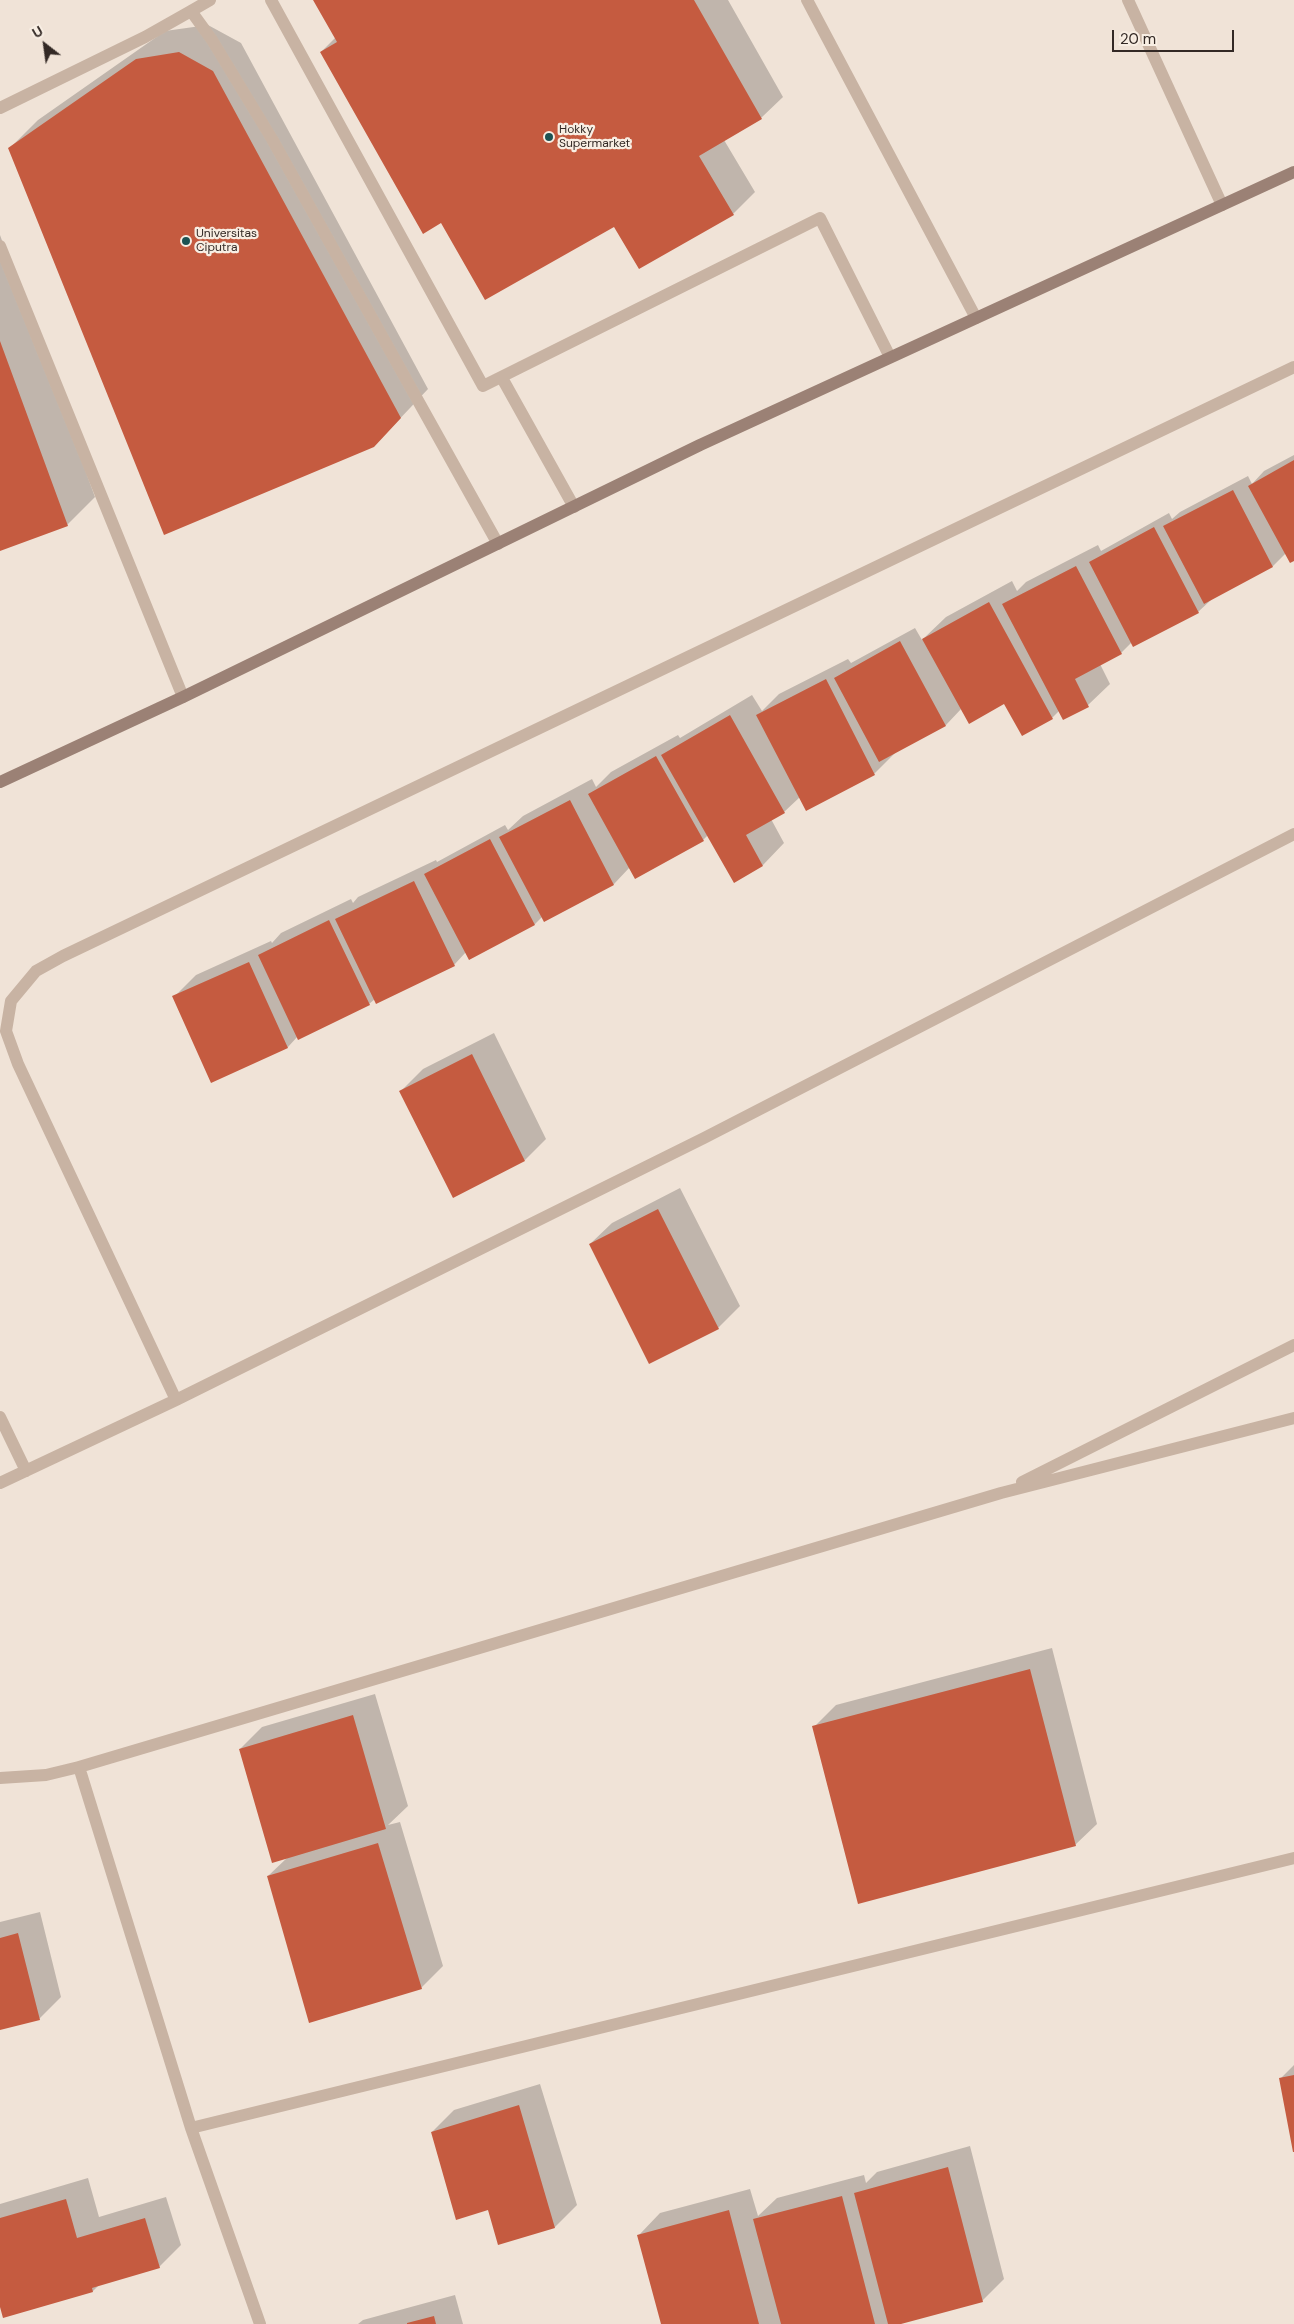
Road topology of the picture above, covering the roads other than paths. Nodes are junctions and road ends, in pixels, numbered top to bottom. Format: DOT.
graph roads {
  1 [pos="210,0"];
  2 [pos="271,0"];
  3 [pos="807,0"];
  4 [pos="1128,0"];
  5 [pos="191,11"];
  6 [pos="0,108"];
  7 [pos="1294,172"];
  8 [pos="1222,205"];
  9 [pos="0,246"];
  10 [pos="976,318"];
  11 [pos="890,357"];
  12 [pos="1294,367"];
  13 [pos="502,378"];
  14 [pos="574,507"];
  15 [pos="498,544"];
  16 [pos="183,697"];
  17 [pos="0,782"];
  18 [pos="1294,834"];
  19 [pos="1294,1345"];
  20 [pos="176,1400"];
  21 [pos="0,1417"];
  22 [pos="1294,1418"];
  23 [pos="26,1470"];
  24 [pos="0,1483"];
  25 [pos="1001,1493"];
  26 [pos="79,1768"];
  27 [pos="0,1778"];
  28 [pos="1294,1858"];
  29 [pos="191,2128"];
  30 [pos="260,2324"];
  1 -- 5 [label="street"];
  2 -- 13 [label="street"];
  3 -- 10 [label="street"];
  4 -- 8 [label="street"];
  5 -- 6 [label="street"];
  5 -- 15 [label="street"];
  7 -- 8 [label="street"];
  8 -- 10 [label="street"];
  9 -- 16 [label="street"];
  10 -- 11 [label="street"];
  11 -- 13 [label="street"];
  11 -- 14 [label="street"];
  12 -- 20 [label="street"];
  13 -- 14 [label="street"];
  14 -- 15 [label="street"];
  15 -- 16 [label="street"];
  16 -- 17 [label="street"];
  18 -- 20 [label="street"];
  19 -- 25 [label="street"];
  20 -- 23 [label="street"];
  21 -- 23 [label="street"];
  22 -- 25 [label="street"];
  23 -- 24 [label="street"];
  25 -- 26 [label="street"];
  26 -- 27 [label="street"];
  26 -- 29 [label="street"];
  28 -- 29 [label="street"];
  29 -- 30 [label="street"];
}
